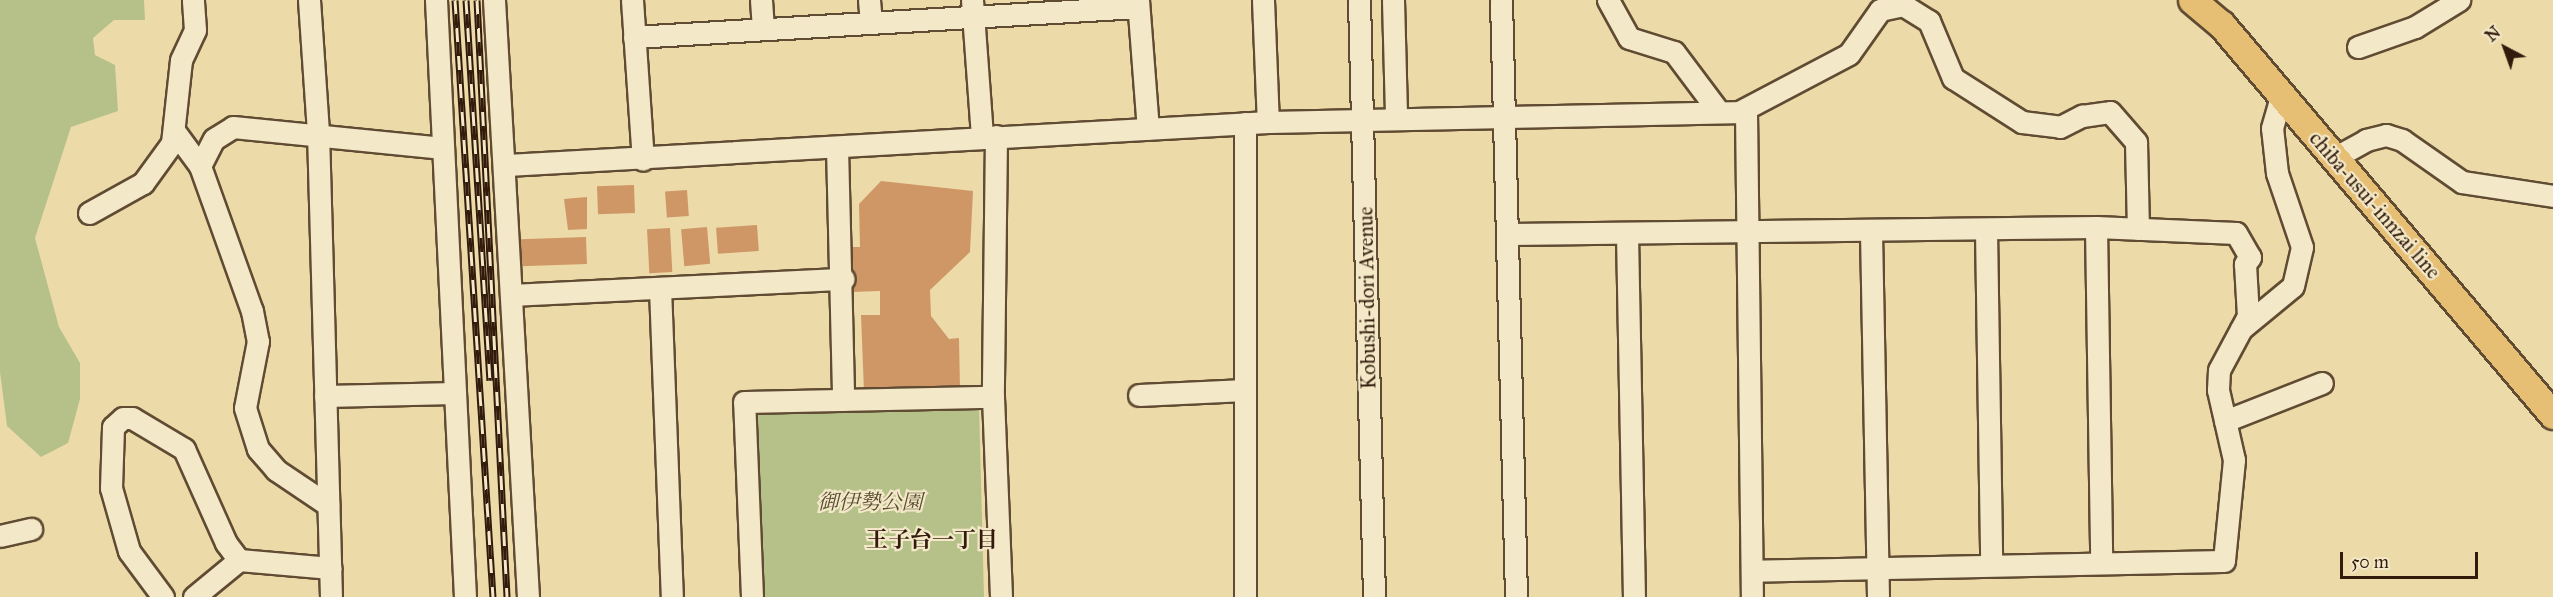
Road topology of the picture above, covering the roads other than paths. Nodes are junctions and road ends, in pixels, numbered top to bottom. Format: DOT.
graph roads {
  1 [pos="193,0"];
  2 [pos="309,0"];
  3 [pos="435,0"];
  4 [pos="494,0"];
  5 [pos="632,0"];
  6 [pos="761,0"];
  7 [pos="869,0"];
  8 [pos="1263,0"];
  9 [pos="1359,0"];
  10 [pos="1393,0"];
  11 [pos="1501,0"];
  12 [pos="1608,0"];
  13 [pos="2192,0"];
  14 [pos="2459,0"];
  15 [pos="1138,3"];
  16 [pos="973,8"];
  17 [pos="870,22"];
  18 [pos="763,29"];
  19 [pos="634,37"];
  20 [pos="2358,47"];
  21 [pos="2281,96"];
  22 [pos="1729,112"];
  23 [pos="1507,115"];
  24 [pos="1396,118"];
  25 [pos="1363,119"];
  26 [pos="1269,122"];
  27 [pos="1245,123"];
  28 [pos="1148,129"];
  29 [pos="175,132"];
  30 [pos="318,132"];
  31 [pos="989,136"];
  32 [pos="443,147"];
  33 [pos="837,147"];
  34 [pos="2334,158"];
  35 [pos="643,160"];
  36 [pos="507,165"];
  37 [pos="200,166"];
  38 [pos="2553,196"];
  39 [pos="89,213"];
  40 [pos="2096,227"];
  41 [pos="2138,229"];
  42 [pos="1986,230"];
  43 [pos="1871,232"];
  44 [pos="1746,233"];
  45 [pos="1510,234"];
  46 [pos="1627,234"];
  47 [pos="844,279"];
  48 [pos="660,288"];
  49 [pos="511,295"];
  50 [pos="2241,329"];
  51 [pos="2322,383"];
  52 [pos="1245,390"];
  53 [pos="454,393"];
  54 [pos="1139,395"];
  55 [pos="325,396"];
  56 [pos="993,397"];
  57 [pos="843,400"];
  58 [pos="2553,415"];
  59 [pos="2225,421"];
  60 [pos="328,505"];
  61 [pos="31,529"];
  62 [pos="0,536"];
  63 [pos="239,560"];
  64 [pos="2101,561"];
  65 [pos="1991,563"];
  66 [pos="1877,565"];
  67 [pos="331,568"];
  68 [pos="1752,571"];
  69 [pos="163,597"];
  70 [pos="194,597"];
  71 [pos="331,597"];
  72 [pos="465,597"];
  73 [pos="528,597"];
  74 [pos="672,597"];
  75 [pos="752,597"];
  76 [pos="1001,597"];
  77 [pos="1245,597"];
  78 [pos="1374,597"];
  79 [pos="1516,597"];
  80 [pos="1634,597"];
  81 [pos="1752,597"];
  82 [pos="1878,597"];
  1 -- 29 [label="street"];
  2 -- 30 [label="street"];
  3 -- 32 [label="street"];
  4 -- 36 [label="street"];
  5 -- 19 [label="street"];
  6 -- 18 [label="street"];
  7 -- 17 [label="street"];
  8 -- 26 [label="street"];
  9 -- 25 [label="street, Kobushi-dori Avenue"];
  10 -- 24 [label="street"];
  11 -- 23 [label="street"];
  12 -- 22 [label="street"];
  13 -- 21 [label="main road, chiba-usui-innzai line"];
  14 -- 20 [label="street"];
  15 -- 16 [label="street"];
  15 -- 28 [label="street"];
  16 -- 17 [label="street"];
  16 -- 31 [label="street"];
  17 -- 18 [label="street"];
  18 -- 19 [label="street"];
  19 -- 35 [label="street"];
  21 -- 34 [label="main road, chiba-usui-innzai line"];
  21 -- 50 [label="street"];
  22 -- 23 [label="street"];
  22 -- 41 [label="street"];
  22 -- 44 [label="street"];
  23 -- 24 [label="street"];
  23 -- 45 [label="street"];
  24 -- 25 [label="street"];
  25 -- 26 [label="street"];
  25 -- 78 [label="street, Kobushi-dori Avenue"];
  26 -- 27 [label="street"];
  27 -- 28 [label="street"];
  27 -- 52 [label="street"];
  28 -- 31 [label="street"];
  29 -- 37 [label="street"];
  29 -- 39 [label="street"];
  30 -- 32 [label="street"];
  30 -- 37 [label="street"];
  30 -- 55 [label="street"];
  31 -- 33 [label="street"];
  31 -- 56 [label="street"];
  32 -- 53 [label="street"];
  33 -- 35 [label="street"];
  33 -- 47 [label="street"];
  34 -- 38 [label="street"];
  34 -- 58 [label="main road, chiba-usui-innzai line"];
  35 -- 36 [label="street"];
  36 -- 49 [label="street"];
  37 -- 60 [label="street"];
  40 -- 41 [label="street"];
  40 -- 42 [label="street"];
  40 -- 64 [label="street"];
  41 -- 50 [label="street"];
  42 -- 43 [label="street"];
  42 -- 65 [label="street"];
  43 -- 44 [label="street"];
  43 -- 66 [label="street"];
  44 -- 46 [label="street"];
  44 -- 68 [label="street"];
  45 -- 46 [label="street"];
  45 -- 79 [label="street"];
  46 -- 80 [label="street"];
  47 -- 48 [label="street"];
  47 -- 57 [label="street"];
  48 -- 49 [label="street"];
  48 -- 74 [label="street"];
  49 -- 73 [label="street"];
  50 -- 59 [label="street"];
  51 -- 59 [label="street"];
  52 -- 54 [label="street"];
  52 -- 77 [label="street"];
  53 -- 55 [label="street"];
  53 -- 72 [label="street"];
  55 -- 60 [label="street"];
  56 -- 57 [label="street"];
  56 -- 76 [label="street"];
  57 -- 75 [label="street"];
  59 -- 64 [label="street"];
  60 -- 67 [label="street"];
  61 -- 62 [label="street"];
  63 -- 67 [label="street"];
  63 -- 69 [label="street"];
  63 -- 70 [label="street"];
  64 -- 65 [label="street"];
  65 -- 66 [label="street"];
  66 -- 68 [label="street"];
  66 -- 82 [label="street"];
  67 -- 71 [label="street"];
  68 -- 81 [label="street"];
}
